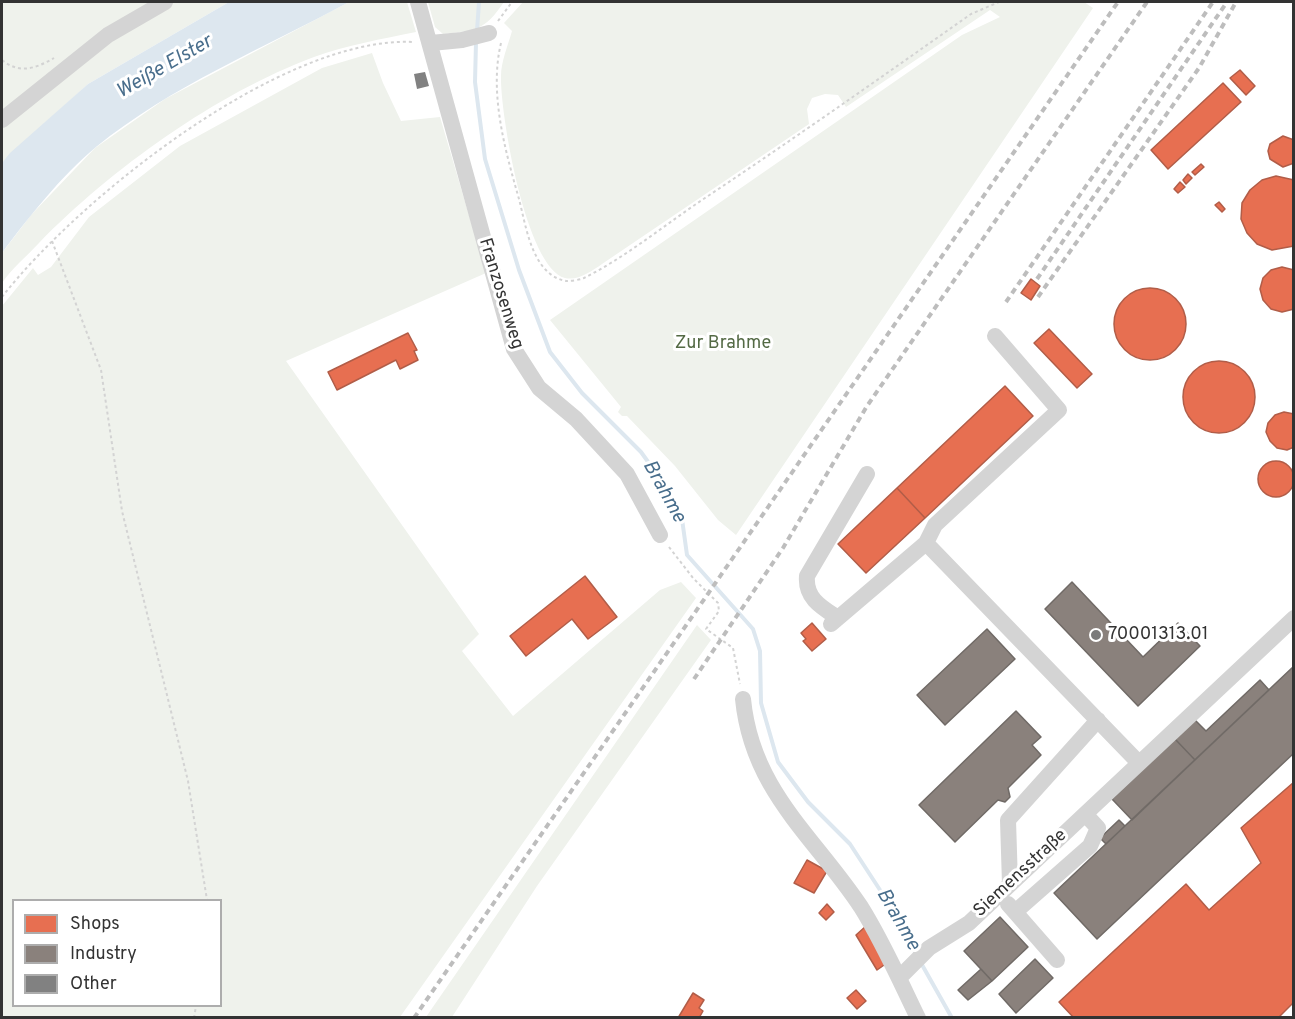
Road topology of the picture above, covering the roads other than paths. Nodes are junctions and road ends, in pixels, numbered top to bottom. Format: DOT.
graph roads {
  1 [pos="165,2"];
  2 [pos="418,2"];
  3 [pos="489,33"];
  4 [pos="431,43"];
  5 [pos="2,120"];
  6 [pos="995,336"];
  7 [pos="867,474"];
  8 [pos="660,536"];
  9 [pos="926,543"];
  10 [pos="1293,618"];
  11 [pos="743,699"];
  12 [pos="1098,720"];
  13 [pos="1139,763"];
  14 [pos="1085,814"];
  15 [pos="1005,889"];
  16 [pos="1015,912"];
  17 [pos="1057,960"];
  18 [pos="902,974"];
  19 [pos="918,1017"];
  1 -- 5 [label="street"];
  2 -- 4 [label="street, Franzosenweg"];
  3 -- 4 [label="street"];
  4 -- 8 [label="street, Franzosenweg"];
  6 -- 9 [label="street"];
  7 -- 9 [label="street"];
  9 -- 12 [label="street"];
  10 -- 13 [label="street, Siemensstraße"];
  11 -- 18 [label="street"];
  12 -- 13 [label="street"];
  12 -- 15 [label="street"];
  13 -- 14 [label="street, Siemensstraße"];
  14 -- 15 [label="street, Siemensstraße"];
  14 -- 16 [label="street"];
  15 -- 16 [label="street"];
  15 -- 18 [label="street, Siemensstraße"];
  16 -- 17 [label="street"];
  18 -- 19 [label="street"];
}
